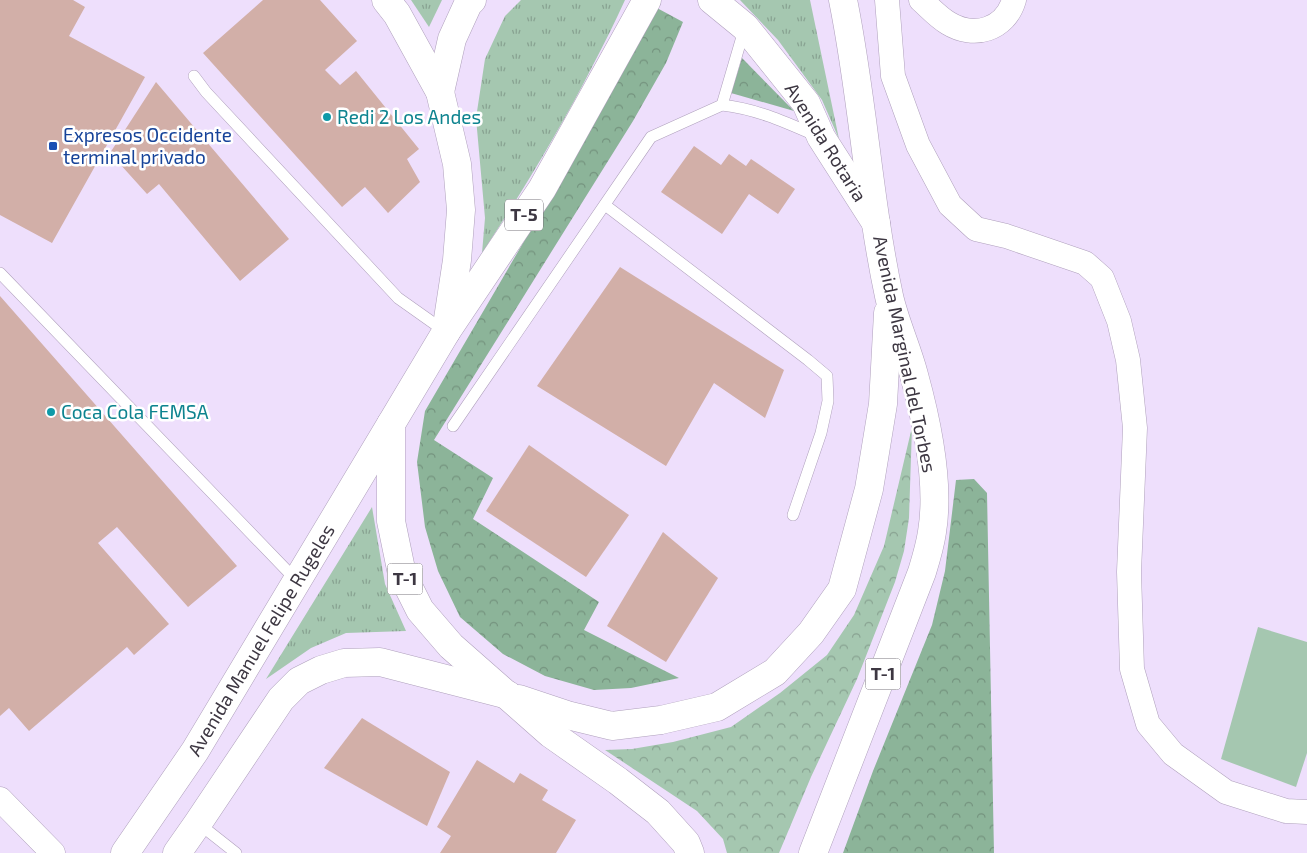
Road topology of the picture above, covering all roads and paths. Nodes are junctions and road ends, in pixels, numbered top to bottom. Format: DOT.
graph roads {
  1 [pos="386,0"];
  2 [pos="472,0"];
  3 [pos="646,0"];
  4 [pos="712,0"];
  5 [pos="844,0"];
  6 [pos="887,0"];
  7 [pos="921,0"];
  8 [pos="1014,0"];
  9 [pos="745,27"];
  10 [pos="194,76"];
  11 [pos="440,92"];
  12 [pos="722,105"];
  13 [pos="821,137"];
  14 [pos="605,205"];
  15 [pos="876,222"];
  16 [pos="0,273"];
  17 [pos="889,297"];
  18 [pos="446,332"];
  19 [pos="391,424"];
  20 [pos="454,426"];
  21 [pos="792,515"];
  22 [pos="297,581"];
  23 [pos="508,695"];
  24 [pos="0,799"];
  25 [pos="1307,812"];
  26 [pos="198,823"];
  27 [pos="54,853"];
  28 [pos="124,853"];
  29 [pos="176,853"];
  30 [pos="236,853"];
  31 [pos="690,853"];
  32 [pos="814,853"];
  1 -- 11 [label="main road"];
  2 -- 11 [label="main road"];
  3 -- 18 [label="main road, T-5"];
  4 -- 9 [label="main road, Avenida Rotaria"];
  5 -- 15 [label="main road, Avenida Marginal del Torbes"];
  6 -- 25 [label="street"];
  7 -- 8 [label="street"];
  9 -- 12 [label="lane"];
  9 -- 13 [label="main road, Avenida Rotaria"];
  10 -- 18 [label="lane"];
  11 -- 18 [label="main road"];
  12 -- 13 [label="lane"];
  12 -- 14 [label="lane"];
  13 -- 15 [label="main road, Avenida Rotaria"];
  14 -- 20 [label="lane"];
  14 -- 21 [label="lane"];
  15 -- 17 [label="main road, Avenida Marginal del Torbes / T-1"];
  16 -- 22 [label="lane"];
  17 -- 23 [label="main road"];
  17 -- 32 [label="main road, Avenida Marginal del Torbes / T-1"];
  18 -- 19 [label="main road, T-5"];
  19 -- 22 [label="main road, Avenida Manuel Felipe Rugeles"];
  19 -- 23 [label="main road, T-1"];
  22 -- 28 [label="main road, Avenida Manuel Felipe Rugeles"];
  23 -- 26 [label="main road"];
  23 -- 31 [label="main road, T-1"];
  24 -- 27 [label="street"];
  26 -- 29 [label="main road"];
  26 -- 30 [label="lane"];
}
